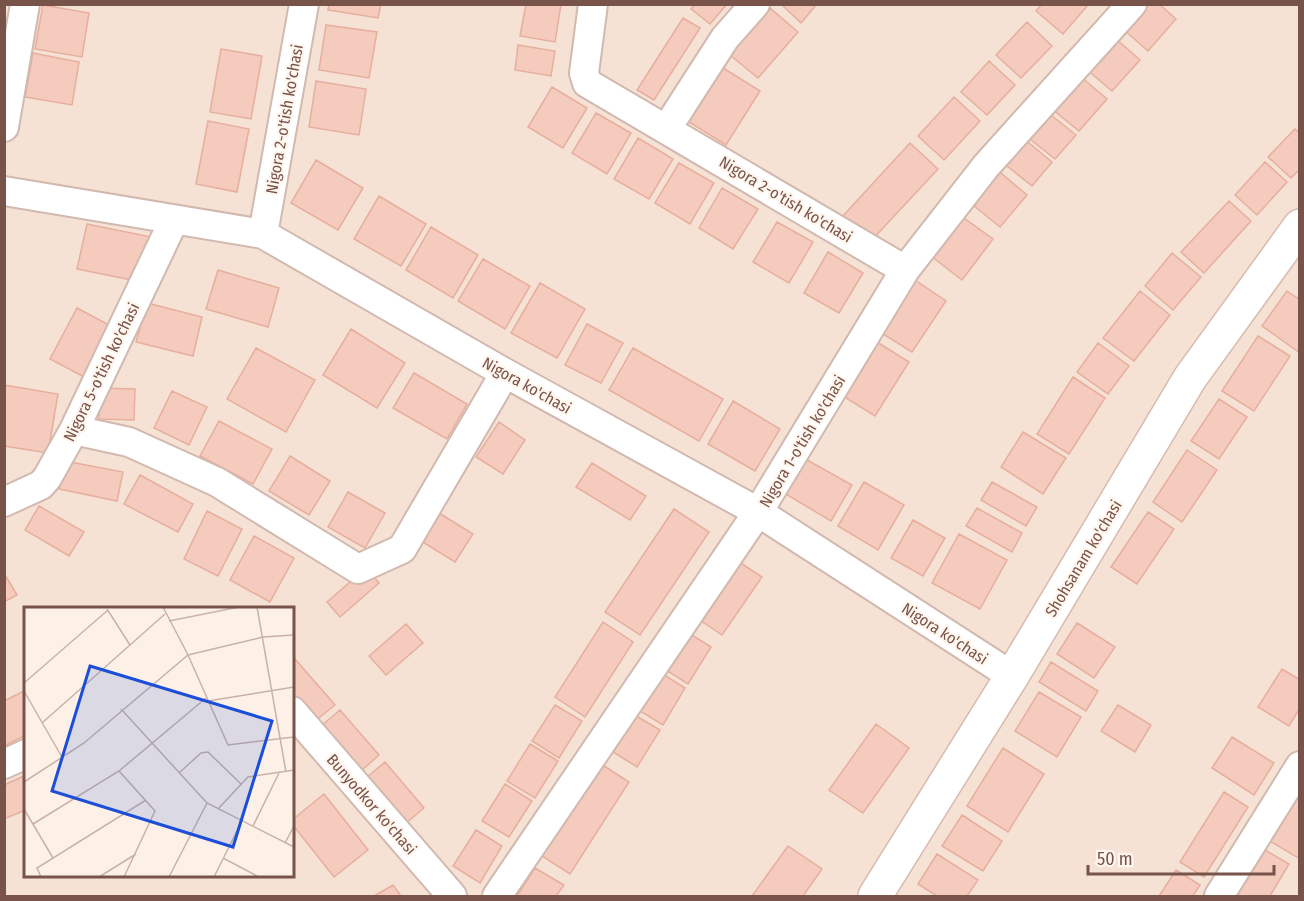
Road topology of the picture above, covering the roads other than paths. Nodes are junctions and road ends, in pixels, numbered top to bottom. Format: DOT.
graph roads {
  1 [pos="25,4"];
  2 [pos="304,4"];
  3 [pos="593,4"];
  4 [pos="755,4"];
  5 [pos="1132,4"];
  6 [pos="4,128"];
  7 [pos="667,128"];
  8 [pos="4,191"];
  9 [pos="174,220"];
  10 [pos="1298,232"];
  11 [pos="263,234"];
  12 [pos="905,270"];
  13 [pos="505,373"];
  14 [pos="74,430"];
  15 [pos="4,502"];
  16 [pos="759,512"];
  17 [pos="1012,676"];
  18 [pos="294,713"];
  19 [pos="24,755"];
  20 [pos="4,764"];
  21 [pos="1299,766"];
  22 [pos="452,897"];
  23 [pos="496,897"];
  24 [pos="875,897"];
  25 [pos="1219,897"];
  1 -- 6 [label="street"];
  2 -- 11 [label="street, Nigora 2-o'tish ko'chasi"];
  3 -- 7 [label="street, Nigora 2-o'tish ko'chasi"];
  4 -- 7 [label="street"];
  5 -- 12 [label="street, Nigora 1-o'tish ko'chasi"];
  7 -- 12 [label="street, Nigora 2-o'tish ko'chasi"];
  8 -- 9 [label="street, Nigora ko'chasi"];
  9 -- 11 [label="street, Nigora ko'chasi"];
  9 -- 14 [label="street, Nigora 5-o'tish ko'chasi"];
  10 -- 17 [label="street, Shohsanam ko'chasi"];
  11 -- 13 [label="street, Nigora ko'chasi"];
  12 -- 16 [label="street, Nigora 1-o'tish ko'chasi"];
  13 -- 14 [label="street"];
  13 -- 16 [label="street, Nigora ko'chasi"];
  14 -- 15 [label="street, Nigora 5-o'tish ko'chasi"];
  16 -- 17 [label="street, Nigora ko'chasi"];
  16 -- 23 [label="street, Nigora 1-o'tish ko'chasi"];
  17 -- 24 [label="street, Shohsanam ko'chasi"];
  18 -- 22 [label="street, Bunyodkor ko'chasi"];
  19 -- 20 [label="street"];
  21 -- 25 [label="street"];
}
